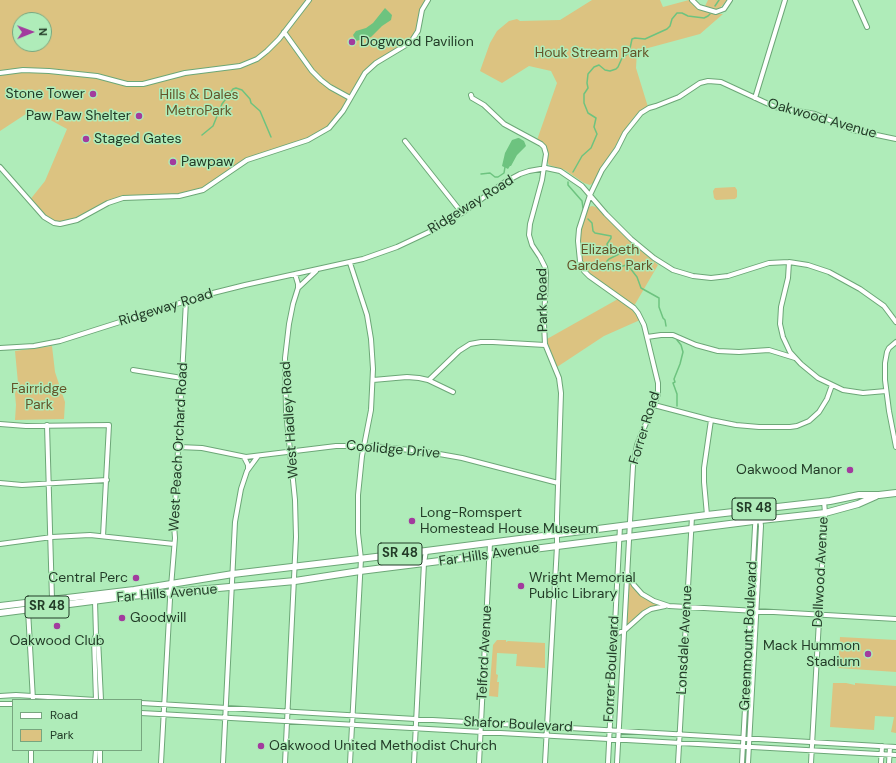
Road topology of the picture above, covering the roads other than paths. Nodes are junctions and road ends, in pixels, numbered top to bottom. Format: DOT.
graph roads {
  1 [pos="309,0"];
  2 [pos="428,0"];
  3 [pos="692,0"];
  4 [pos="730,0"];
  5 [pos="785,0"];
  6 [pos="855,0"];
  7 [pos="868,27"];
  8 [pos="284,32"];
  9 [pos="0,74"];
  10 [pos="471,95"];
  11 [pos="350,98"];
  12 [pos="755,98"];
  13 [pos="896,139"];
  14 [pos="405,141"];
  15 [pos="0,167"];
  16 [pos="544,168"];
  17 [pos="590,195"];
  18 [pos="462,213"];
  19 [pos="789,262"];
  20 [pos="350,263"];
  21 [pos="318,270"];
  22 [pos="295,274"];
  23 [pos="298,288"];
  24 [pos="186,301"];
  25 [pos="896,322"];
  26 [pos="647,337"];
  27 [pos="896,342"];
  28 [pos="545,345"];
  29 [pos="0,348"];
  30 [pos="795,358"];
  31 [pos="133,370"];
  32 [pos="182,378"];
  33 [pos="373,380"];
  34 [pos="429,380"];
  35 [pos="832,385"];
  36 [pos="886,391"];
  37 [pos="452,392"];
  38 [pos="654,405"];
  39 [pos="711,420"];
  40 [pos="0,424"];
  41 [pos="47,425"];
  42 [pos="364,445"];
  43 [pos="179,447"];
  44 [pos="896,447"];
  45 [pos="290,451"];
  46 [pos="258,456"];
  47 [pos="244,457"];
  48 [pos="247,470"];
  49 [pos="107,480"];
  50 [pos="0,483"];
  51 [pos="558,483"];
  52 [pos="48,484"];
  53 [pos="896,493"];
  54 [pos="879,495"];
  55 [pos="824,501"];
  56 [pos="758,509"];
  57 [pos="825,513"];
  58 [pos="707,515"];
  59 [pos="692,517"];
  60 [pos="758,520"];
  61 [pos="630,525"];
  62 [pos="620,526"];
  63 [pos="691,530"];
  64 [pos="557,534"];
  65 [pos="103,536"];
  66 [pos="49,537"];
  67 [pos="628,537"];
  68 [pos="619,538"];
  69 [pos="490,543"];
  70 [pos="0,544"];
  71 [pos="174,544"];
  72 [pos="557,546"];
  73 [pos="426,551"];
  74 [pos="490,555"];
  75 [pos="361,559"];
  76 [pos="424,564"];
  77 [pos="295,567"];
  78 [pos="360,571"];
  79 [pos="628,573"];
  80 [pos="233,574"];
  81 [pos="295,581"];
  82 [pos="171,584"];
  83 [pos="232,588"];
  84 [pos="170,596"];
  85 [pos="52,599"];
  86 [pos="95,601"];
  87 [pos="0,606"];
  88 [pos="669,606"];
  89 [pos="686,607"];
  90 [pos="28,610"];
  91 [pos="750,611"];
  92 [pos="756,611"];
  93 [pos="0,613"];
  94 [pos="819,615"];
  95 [pos="896,619"];
  96 [pos="625,630"];
  97 [pos="96,635"];
  98 [pos="614,635"];
  99 [pos="0,696"];
  100 [pos="33,698"];
  101 [pos="64,699"];
  102 [pos="96,699"];
  103 [pos="101,699"];
  104 [pos="142,703"];
  105 [pos="0,704"];
  106 [pos="12,704"];
  107 [pos="164,704"];
  108 [pos="226,708"];
  109 [pos="288,712"];
  110 [pos="142,713"];
  111 [pos="163,714"];
  112 [pos="352,716"];
  113 [pos="226,717"];
  114 [pos="417,719"];
  115 [pos="287,720"];
  116 [pos="481,723"];
  117 [pos="352,724"];
  118 [pos="547,726"];
  119 [pos="416,728"];
  120 [pos="609,730"];
  121 [pos="619,731"];
  122 [pos="480,732"];
  123 [pos="547,735"];
  124 [pos="680,735"];
  125 [pos="609,739"];
  126 [pos="743,739"];
  127 [pos="749,739"];
  128 [pos="618,740"];
  129 [pos="679,743"];
  130 [pos="813,743"];
  131 [pos="743,746"];
  132 [pos="882,746"];
  133 [pos="749,747"];
  134 [pos="890,747"];
  135 [pos="896,747"];
  136 [pos="31,751"];
  137 [pos="96,751"];
  138 [pos="100,751"];
  139 [pos="812,751"];
  140 [pos="882,754"];
  141 [pos="889,754"];
  142 [pos="896,755"];
  143 [pos="31,763"];
  144 [pos="95,763"];
  145 [pos="100,763"];
  146 [pos="161,763"];
  147 [pos="223,763"];
  148 [pos="285,763"];
  149 [pos="350,763"];
  150 [pos="414,763"];
  151 [pos="479,763"];
  152 [pos="546,763"];
  153 [pos="608,763"];
  154 [pos="617,763"];
  155 [pos="678,763"];
  156 [pos="742,763"];
  157 [pos="748,763"];
  158 [pos="811,763"];
  159 [pos="882,763"];
  160 [pos="888,763"];
  1 -- 8 [label="street"];
  2 -- 11 [label="street"];
  3 -- 4 [label="street"];
  5 -- 12 [label="street"];
  6 -- 7 [label="street"];
  8 -- 9 [label="street"];
  8 -- 11 [label="street"];
  10 -- 16 [label="street, Park Road"];
  11 -- 15 [label="street"];
  12 -- 13 [label="street, Oakwood Avenue"];
  12 -- 17 [label="street, Oakwood Avenue"];
  14 -- 18 [label="street"];
  16 -- 17 [label="street"];
  16 -- 18 [label="street, Ridgeway Road"];
  16 -- 28 [label="street, Park Road"];
  17 -- 19 [label="street"];
  17 -- 26 [label="street, Forrer Road"];
  18 -- 20 [label="street, Ridgeway Road"];
  19 -- 25 [label="street"];
  19 -- 30 [label="street"];
  20 -- 21 [label="street, Ridgeway Road"];
  20 -- 33 [label="street"];
  21 -- 22 [label="street, Ridgeway Road"];
  21 -- 23 [label="street"];
  22 -- 23 [label="street"];
  22 -- 24 [label="street, Ridgeway Road"];
  23 -- 45 [label="street, West Hadley Road"];
  24 -- 29 [label="street, Ridgeway Road"];
  24 -- 32 [label="street, West Peach Orchard Road"];
  26 -- 30 [label="street"];
  26 -- 38 [label="street, Forrer Road"];
  27 -- 36 [label="street"];
  28 -- 34 [label="street"];
  28 -- 51 [label="street, Park Road"];
  30 -- 35 [label="street"];
  31 -- 32 [label="street"];
  32 -- 43 [label="street, West Peach Orchard Road"];
  33 -- 34 [label="street"];
  33 -- 42 [label="street"];
  34 -- 37 [label="street"];
  35 -- 36 [label="street"];
  35 -- 39 [label="street"];
  36 -- 44 [label="street"];
  38 -- 39 [label="street"];
  38 -- 61 [label="street, Forrer Road"];
  39 -- 58 [label="street"];
  40 -- 41 [label="street"];
  41 -- 49 [label="street"];
  41 -- 52 [label="street"];
  42 -- 45 [label="street, Coolidge Drive"];
  42 -- 51 [label="street, Coolidge Drive"];
  42 -- 75 [label="street"];
  43 -- 47 [label="street, Coolidge Drive"];
  43 -- 71 [label="street, West Peach Orchard Road"];
  45 -- 46 [label="street, Coolidge Drive"];
  45 -- 77 [label="street, West Hadley Road"];
  46 -- 47 [label="street, Coolidge Drive"];
  46 -- 48 [label="street"];
  47 -- 48 [label="street"];
  48 -- 80 [label="street"];
  49 -- 52 [label="street"];
  49 -- 65 [label="street"];
  50 -- 52 [label="street"];
  51 -- 64 [label="street, Park Road"];
  52 -- 66 [label="street"];
  53 -- 54 [label="main road, Far Hills Avenue / SR 48"];
  54 -- 55 [label="main road, Far Hills Avenue / SR 48"];
  54 -- 57 [label="main road, Far Hills Avenue / SR 48"];
  55 -- 56 [label="main road, Far Hills Avenue / SR 48"];
  55 -- 57 [label="street, Dellwood Avenue"];
  56 -- 58 [label="main road, Far Hills Avenue / SR 48"];
  56 -- 60 [label="street, Greenmount Boulevard"];
  57 -- 60 [label="main road, Far Hills Avenue / SR 48"];
  57 -- 94 [label="street, Dellwood Avenue"];
  58 -- 59 [label="main road, Far Hills Avenue / SR 48"];
  59 -- 61 [label="main road, Far Hills Avenue / SR 48"];
  59 -- 63 [label="street, Lonsdale Avenue"];
  60 -- 63 [label="main road, Far Hills Avenue / SR 48"];
  60 -- 91 [label="street, Greenmount Boulevard"];
  60 -- 92 [label="street, Greenmount Boulevard"];
  61 -- 62 [label="main road, Far Hills Avenue / SR 48"];
  61 -- 67 [label="street"];
  62 -- 64 [label="main road, Far Hills Avenue / SR 48"];
  62 -- 68 [label="street, Forrer Boulevard"];
  63 -- 67 [label="main road, Far Hills Avenue / SR 48"];
  63 -- 89 [label="street, Lonsdale Avenue"];
  64 -- 69 [label="main road, Far Hills Avenue / SR 48"];
  64 -- 72 [label="street, Park Road"];
  65 -- 66 [label="street"];
  65 -- 71 [label="street"];
  66 -- 70 [label="street"];
  66 -- 85 [label="street"];
  67 -- 68 [label="main road, Far Hills Avenue / SR 48"];
  67 -- 79 [label="street, Forrer Boulevard"];
  68 -- 72 [label="main road, Far Hills Avenue / SR 48"];
  68 -- 98 [label="street, Forrer Boulevard"];
  69 -- 73 [label="main road, Far Hills Avenue / SR 48"];
  69 -- 74 [label="street, Telford Avenue"];
  71 -- 82 [label="street, West Peach Orchard Road"];
  72 -- 74 [label="main road, Far Hills Avenue / SR 48"];
  72 -- 118 [label="street, Park Road"];
  73 -- 75 [label="main road, Far Hills Avenue / SR 48"];
  73 -- 76 [label="street"];
  74 -- 76 [label="main road, Far Hills Avenue / SR 48"];
  74 -- 116 [label="street, Telford Avenue"];
  75 -- 77 [label="main road, Far Hills Avenue / SR 48"];
  75 -- 78 [label="street"];
  76 -- 78 [label="main road, Far Hills Avenue / SR 48"];
  76 -- 114 [label="street"];
  77 -- 80 [label="main road, Far Hills Avenue / SR 48"];
  77 -- 81 [label="street, West Hadley Road"];
  78 -- 81 [label="main road, Far Hills Avenue / SR 48"];
  78 -- 112 [label="street"];
  79 -- 88 [label="street"];
  79 -- 96 [label="street, Forrer Boulevard"];
  80 -- 82 [label="main road, Far Hills Avenue / SR 48"];
  80 -- 83 [label="street"];
  81 -- 83 [label="main road, Far Hills Avenue / SR 48"];
  81 -- 109 [label="street, West Hadley Road"];
  82 -- 84 [label="street, West Peach Orchard Road"];
  82 -- 85 [label="main road, Far Hills Avenue / SR 48"];
  83 -- 84 [label="main road, Far Hills Avenue / SR 48"];
  83 -- 108 [label="street"];
  84 -- 86 [label="main road, Far Hills Avenue / SR 48"];
  84 -- 107 [label="street, West Peach Orchard Road"];
  85 -- 87 [label="main road, Far Hills Avenue / SR 48"];
  86 -- 90 [label="main road, Far Hills Avenue / SR 48"];
  86 -- 97 [label="street"];
  88 -- 89 [label="street"];
  88 -- 96 [label="street"];
  89 -- 91 [label="street"];
  89 -- 124 [label="street, Lonsdale Avenue"];
  90 -- 93 [label="main road, Far Hills Avenue / SR 48"];
  90 -- 100 [label="street"];
  91 -- 92 [label="street"];
  91 -- 126 [label="street, Greenmount Boulevard"];
  92 -- 94 [label="street"];
  92 -- 127 [label="street, Greenmount Boulevard"];
  94 -- 95 [label="street"];
  94 -- 130 [label="street, Dellwood Avenue"];
  96 -- 98 [label="street"];
  96 -- 121 [label="street, Forrer Boulevard"];
  97 -- 102 [label="street"];
  97 -- 103 [label="street"];
  98 -- 120 [label="street, Forrer Boulevard"];
  99 -- 100 [label="street"];
  100 -- 101 [label="street"];
  104 -- 107 [label="street, Shafor Boulevard"];
  105 -- 106 [label="street"];
  107 -- 108 [label="street, Shafor Boulevard"];
  107 -- 111 [label="street, West Peach Orchard Road"];
  108 -- 109 [label="street, Shafor Boulevard"];
  108 -- 113 [label="street"];
  109 -- 112 [label="street, Shafor Boulevard"];
  109 -- 115 [label="street, West Hadley Road"];
  110 -- 111 [label="street, Shafor Boulevard"];
  111 -- 113 [label="street, Shafor Boulevard"];
  111 -- 146 [label="street, West Peach Orchard Road"];
  112 -- 114 [label="street, Shafor Boulevard"];
  112 -- 117 [label="street"];
  113 -- 115 [label="street, Shafor Boulevard"];
  113 -- 147 [label="street"];
  114 -- 116 [label="street, Shafor Boulevard"];
  114 -- 119 [label="street"];
  115 -- 117 [label="street, Shafor Boulevard"];
  115 -- 148 [label="street, West Hadley Road"];
  116 -- 118 [label="street, Shafor Boulevard"];
  116 -- 122 [label="street, Telford Avenue"];
  117 -- 119 [label="street, Shafor Boulevard"];
  117 -- 149 [label="street"];
  118 -- 120 [label="street, Shafor Boulevard"];
  118 -- 123 [label="street, Park Road"];
  119 -- 122 [label="street, Shafor Boulevard"];
  119 -- 150 [label="street"];
  120 -- 121 [label="street, Shafor Boulevard"];
  120 -- 125 [label="street, Forrer Boulevard"];
  121 -- 124 [label="street, Shafor Boulevard"];
  121 -- 128 [label="street, Forrer Boulevard"];
  122 -- 123 [label="street, Shafor Boulevard"];
  122 -- 151 [label="street, Telford Avenue"];
  123 -- 125 [label="street, Shafor Boulevard"];
  123 -- 152 [label="street, Park Road"];
  124 -- 126 [label="street, Shafor Boulevard"];
  124 -- 129 [label="street, Lonsdale Avenue"];
  125 -- 128 [label="street, Shafor Boulevard"];
  125 -- 153 [label="street, Forrer Boulevard"];
  126 -- 127 [label="street, Shafor Boulevard"];
  126 -- 131 [label="street, Greenmount Boulevard"];
  127 -- 130 [label="street, Shafor Boulevard"];
  127 -- 133 [label="street, Greenmount Boulevard"];
  128 -- 129 [label="street, Shafor Boulevard"];
  128 -- 154 [label="street, Forrer Boulevard"];
  129 -- 131 [label="street, Shafor Boulevard"];
  129 -- 155 [label="street, Lonsdale Avenue"];
  130 -- 132 [label="street, Shafor Boulevard"];
  130 -- 139 [label="street, Dellwood Avenue"];
  131 -- 133 [label="street, Shafor Boulevard"];
  131 -- 156 [label="street, Greenmount Boulevard"];
  132 -- 134 [label="street, Shafor Boulevard"];
  132 -- 140 [label="street"];
  133 -- 139 [label="street, Shafor Boulevard"];
  133 -- 157 [label="street, Greenmount Boulevard"];
  134 -- 135 [label="street, Shafor Boulevard"];
  134 -- 141 [label="street"];
  136 -- 143 [label="street"];
  137 -- 144 [label="street"];
  138 -- 145 [label="street"];
  139 -- 140 [label="street, Shafor Boulevard"];
  139 -- 158 [label="street, Dellwood Avenue"];
  140 -- 141 [label="street, Shafor Boulevard"];
  140 -- 159 [label="street"];
  141 -- 142 [label="street, Shafor Boulevard"];
  141 -- 160 [label="street"];
}
